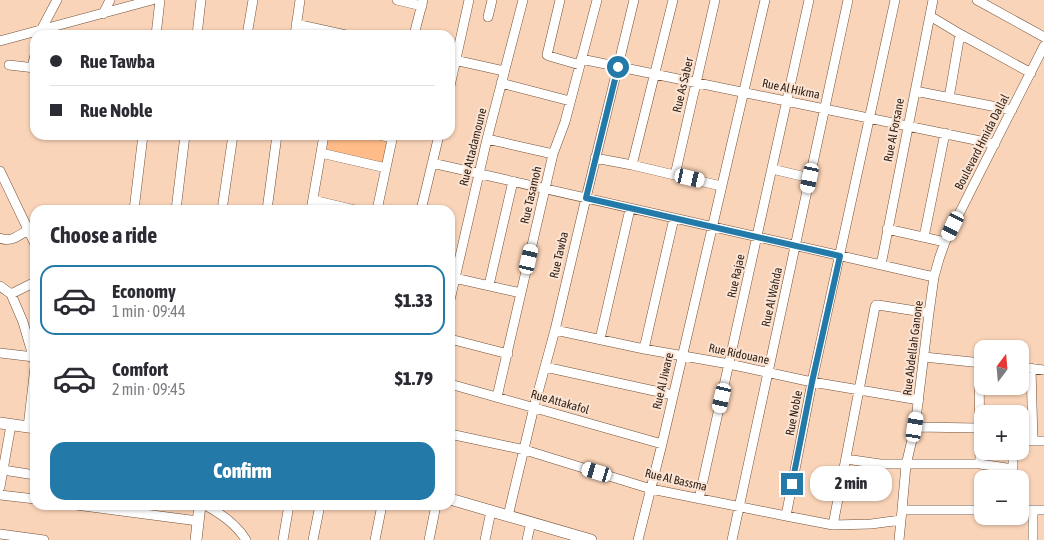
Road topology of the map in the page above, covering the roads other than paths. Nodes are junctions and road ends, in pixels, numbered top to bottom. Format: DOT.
graph roads {
  1 [pos="57,0"];
  2 [pos="110,0"];
  3 [pos="152,0"];
  4 [pos="160,0"];
  5 [pos="202,0"];
  6 [pos="253,0"];
  7 [pos="300,0"];
  8 [pos="397,0"];
  9 [pos="469,0"];
  10 [pos="492,0"];
  11 [pos="523,0"];
  12 [pos="560,0"];
  13 [pos="597,0"];
  14 [pos="634,0"];
  15 [pos="673,0"];
  16 [pos="715,0"];
  17 [pos="765,0"];
  18 [pos="810,0"];
  19 [pos="848,0"];
  20 [pos="895,0"];
  21 [pos="933,0"];
  22 [pos="977,0"];
  23 [pos="422,3"];
  24 [pos="103,14"];
  25 [pos="930,16"];
  26 [pos="488,18"];
  27 [pos="296,24"];
  28 [pos="42,30"];
  29 [pos="50,30"];
  30 [pos="157,30"];
  31 [pos="198,30"];
  32 [pos="249,30"];
  33 [pos="295,30"];
  34 [pos="323,30"];
  35 [pos="415,30"];
  36 [pos="960,34"];
  37 [pos="30,35"];
  38 [pos="1044,37"];
  39 [pos="0,41"];
  40 [pos="1044,46"];
  41 [pos="455,52"];
  42 [pos="455,59"];
  43 [pos="581,62"];
  44 [pos="9,65"];
  45 [pos="618,67"];
  46 [pos="30,68"];
  47 [pos="504,71"];
  48 [pos="655,74"];
  49 [pos="1031,74"];
  50 [pos="696,82"];
  51 [pos="501,83"];
  52 [pos="915,91"];
  53 [pos="744,92"];
  54 [pos="949,98"];
  55 [pos="570,100"];
  56 [pos="787,101"];
  57 [pos="825,109"];
  58 [pos="1012,110"];
  59 [pos="869,118"];
  60 [pos="908,126"];
  61 [pos="944,133"];
  62 [pos="487,139"];
  63 [pos="142,140"];
  64 [pos="184,140"];
  65 [pos="232,140"];
  66 [pos="275,140"];
  67 [pos="323,140"];
  68 [pos="392,140"];
  69 [pos="438,140"];
  70 [pos="995,144"];
  71 [pos="321,153"];
  72 [pos="552,154"];
  73 [pos="595,158"];
  74 [pos="432,163"];
  75 [pos="632,165"];
  76 [pos="386,168"];
  77 [pos="772,169"];
  78 [pos="0,171"];
  79 [pos="479,174"];
  80 [pos="675,175"];
  81 [pos="810,178"];
  82 [pos="513,181"];
  83 [pos="721,186"];
  84 [pos="545,188"];
  85 [pos="586,198"];
  86 [pos="313,200"];
  87 [pos="135,205"];
  88 [pos="177,205"];
  89 [pos="223,205"];
  90 [pos="268,205"];
  91 [pos="312,205"];
  92 [pos="334,205"];
  93 [pos="378,205"];
  94 [pos="422,205"];
  95 [pos="630,209"];
  96 [pos="674,218"];
  97 [pos="712,227"];
  98 [pos="887,229"];
  99 [pos="28,230"];
  100 [pos="30,234"];
  101 [pos="757,237"];
  102 [pos="924,237"];
  103 [pos="0,238"];
  104 [pos="946,242"];
  105 [pos="796,246"];
  106 [pos="840,256"];
  107 [pos="880,265"];
  108 [pos="455,266"];
  109 [pos="934,277"];
  110 [pos="455,279"];
  111 [pos="30,284"];
  112 [pos="489,285"];
  113 [pos="0,286"];
  114 [pos="521,293"];
  115 [pos="11,294"];
  116 [pos="929,313"];
  117 [pos="555,330"];
  118 [pos="600,339"];
  119 [pos="455,340"];
  120 [pos="30,348"];
  121 [pos="644,349"];
  122 [pos="0,353"];
  123 [pos="508,354"];
  124 [pos="682,356"];
  125 [pos="924,356"];
  126 [pos="974,361"];
  127 [pos="30,362"];
  128 [pos="729,364"];
  129 [pos="545,368"];
  130 [pos="1031,368"];
  131 [pos="1044,370"];
  132 [pos="768,373"];
  133 [pos="812,382"];
  134 [pos="455,385"];
  135 [pos="859,390"];
  136 [pos="673,395"];
  137 [pos="497,397"];
  138 [pos="919,400"];
  139 [pos="534,407"];
  140 [pos="6,424"];
  141 [pos="915,427"];
  142 [pos="30,428"];
  143 [pos="974,428"];
  144 [pos="455,435"];
  145 [pos="1029,441"];
  146 [pos="1033,441"];
  147 [pos="1044,441"];
  148 [pos="662,444"];
  149 [pos="524,450"];
  150 [pos="846,459"];
  151 [pos="980,460"];
  152 [pos="1013,460"];
  153 [pos="980,464"];
  154 [pos="906,465"];
  155 [pos="1013,469"];
  156 [pos="3,470"];
  157 [pos="30,474"];
  158 [pos="0,488"];
  159 [pos="651,489"];
  160 [pos="0,495"];
  161 [pos="30,499"];
  162 [pos="699,499"];
  163 [pos="455,500"];
  164 [pos="740,507"];
  165 [pos="112,510"];
  166 [pos="199,510"];
  167 [pos="214,510"];
  168 [pos="289,510"];
  169 [pos="319,510"];
  170 [pos="381,510"];
  171 [pos="435,510"];
  172 [pos="902,510"];
  173 [pos="974,510"];
  174 [pos="1029,510"];
  175 [pos="1034,510"];
  176 [pos="1044,510"];
  177 [pos="492,511"];
  178 [pos="508,516"];
  179 [pos="786,516"];
  180 [pos="901,520"];
  181 [pos="198,522"];
  182 [pos="531,522"];
  183 [pos="833,525"];
  184 [pos="0,534"];
  185 [pos="570,537"];
  186 [pos="16,538"];
  187 [pos="44,540"];
  188 [pos="196,540"];
  189 [pos="246,540"];
  190 [pos="283,540"];
  191 [pos="314,540"];
  192 [pos="375,540"];
  193 [pos="429,540"];
  194 [pos="485,540"];
  195 [pos="527,540"];
  196 [pos="591,540"];
  197 [pos="638,540"];
  198 [pos="732,540"];
  199 [pos="899,540"];
  200 [pos="1033,540"];
  1 -- 28 [label="street"];
  2 -- 24 [label="street"];
  3 -- 24 [label="street"];
  4 -- 30 [label="street"];
  5 -- 31 [label="street"];
  6 -- 32 [label="street"];
  7 -- 27 [label="street"];
  8 -- 23 [label="street"];
  9 -- 41 [label="street"];
  10 -- 26 [label="street"];
  11 -- 47 [label="street, Rue Attadamoune"];
  12 -- 43 [label="street, Rue Al Hikma"];
  13 -- 43 [label="street, Rue Tasamoh"];
  14 -- 45 [label="street, Rue Tawba"];
  15 -- 48 [label="street"];
  16 -- 50 [label="street, Rue As Saber"];
  17 -- 53 [label="street, Rue Al Jiware"];
  18 -- 56 [label="street, Rue Rajae"];
  19 -- 57 [label="street, Rue Al Wahda"];
  20 -- 59 [label="street, Rue Noble"];
  21 -- 25 [label="street, Rue Al Forsane"];
  22 -- 38 [label="street"];
  23 -- 35 [label="street"];
  24 -- 29 [label="street"];
  25 -- 36 [label="street"];
  25 -- 52 [label="street, Rue Al Forsane"];
  27 -- 33 [label="street"];
  27 -- 34 [label="street"];
  36 -- 49 [label="street"];
  36 -- 54 [label="street"];
  37 -- 39 [label="street"];
  40 -- 49 [label="street, Boulevard Hmida Dallal"];
  42 -- 47 [label="street"];
  43 -- 45 [label="street, Rue Al Hikma"];
  43 -- 55 [label="street, Rue Tasamoh"];
  44 -- 46 [label="street"];
  45 -- 48 [label="street, Rue Al Hikma"];
  45 -- 73 [label="street, Rue Tawba"];
  47 -- 51 [label="street, Rue Attadamoune"];
  48 -- 50 [label="street, Rue Al Hikma"];
  48 -- 75 [label="street"];
  49 -- 58 [label="street, Boulevard Hmida Dallal"];
  50 -- 53 [label="street, Rue Al Hikma"];
  50 -- 80 [label="street, Rue As Saber"];
  51 -- 55 [label="street"];
  51 -- 62 [label="street, Rue Attadamoune"];
  52 -- 54 [label="street"];
  52 -- 60 [label="street, Rue Al Forsane"];
  53 -- 56 [label="street, Rue Al Hikma"];
  53 -- 83 [label="street, Rue Al Jiware"];
  54 -- 58 [label="street"];
  55 -- 72 [label="street, Rue Tasamoh"];
  56 -- 57 [label="street, Rue Al Hikma"];
  56 -- 77 [label="street, Rue Rajae"];
  57 -- 59 [label="street, Rue Al Hikma"];
  57 -- 81 [label="street, Rue Al Wahda"];
  58 -- 70 [label="street, Boulevard Hmida Dallal"];
  59 -- 60 [label="street, Rue Al Hikma"];
  59 -- 106 [label="street, Rue Noble"];
  60 -- 61 [label="street, Rue Al Hikma"];
  60 -- 98 [label="street, Rue Al Forsane"];
  61 -- 70 [label="street, Rue Al Hikma"];
  61 -- 102 [label="street"];
  62 -- 72 [label="street"];
  62 -- 79 [label="street, Rue Attadamoune"];
  63 -- 87 [label="street"];
  64 -- 88 [label="street"];
  65 -- 89 [label="street"];
  66 -- 90 [label="street"];
  67 -- 71 [label="street"];
  68 -- 76 [label="street"];
  69 -- 74 [label="street"];
  70 -- 104 [label="street, Boulevard Hmida Dallal"];
  71 -- 76 [label="street"];
  71 -- 86 [label="street"];
  72 -- 84 [label="street, Rue Tasamoh"];
  73 -- 75 [label="street"];
  73 -- 85 [label="street, Rue Tawba"];
  74 -- 79 [label="street"];
  74 -- 94 [label="street"];
  75 -- 80 [label="street"];
  76 -- 93 [label="street"];
  77 -- 81 [label="street"];
  77 -- 101 [label="street, Rue Rajae"];
  78 -- 99 [label="street"];
  79 -- 82 [label="street"];
  79 -- 108 [label="street, Rue Attadamoune"];
  80 -- 83 [label="street"];
  81 -- 105 [label="street, Rue Al Wahda"];
  82 -- 84 [label="street"];
  82 -- 112 [label="street"];
  83 -- 97 [label="street, Rue Al Jiware"];
  84 -- 85 [label="street"];
  84 -- 114 [label="street, Rue Tasamoh"];
  85 -- 95 [label="street"];
  85 -- 117 [label="street, Rue Tawba"];
  86 -- 91 [label="street"];
  86 -- 92 [label="street"];
  95 -- 96 [label="street"];
  95 -- 118 [label="street"];
  96 -- 97 [label="street"];
  96 -- 121 [label="street"];
  97 -- 101 [label="street"];
  97 -- 124 [label="street, Rue Al Jiware"];
  98 -- 102 [label="street"];
  98 -- 107 [label="street, Rue Al Forsane"];
  99 -- 100 [label="street"];
  99 -- 103 [label="street"];
  101 -- 105 [label="street"];
  101 -- 128 [label="street, Rue Rajae"];
  102 -- 104 [label="street"];
  104 -- 109 [label="street, Boulevard Hmida Dallal"];
  105 -- 106 [label="street"];
  105 -- 132 [label="street, Rue Al Wahda"];
  106 -- 107 [label="street"];
  106 -- 133 [label="street, Rue Noble"];
  107 -- 109 [label="street"];
  109 -- 116 [label="street, Rue Abdellah Ganone"];
  110 -- 112 [label="street"];
  111 -- 115 [label="street"];
  112 -- 114 [label="street"];
  113 -- 115 [label="street"];
  114 -- 123 [label="street, Rue Tasamoh"];
  115 -- 120 [label="street"];
  116 -- 125 [label="street, Rue Abdellah Ganone"];
  116 -- 135 [label="street"];
  117 -- 118 [label="street, Rue Ridouane"];
  117 -- 129 [label="street, Rue Tawba"];
  118 -- 121 [label="street, Rue Ridouane"];
  119 -- 123 [label="street"];
  121 -- 124 [label="street, Rue Ridouane"];
  122 -- 127 [label="street"];
  123 -- 137 [label="street, Rue Tasamoh"];
  124 -- 128 [label="street, Rue Ridouane"];
  124 -- 136 [label="street, Rue Al Jiware"];
  125 -- 126 [label="street"];
  125 -- 138 [label="street, Rue Abdellah Ganone"];
  128 -- 132 [label="street, Rue Ridouane"];
  128 -- 162 [label="street, Rue Rajae"];
  129 -- 136 [label="street"];
  129 -- 139 [label="street, Rue Tawba"];
  130 -- 131 [label="street"];
  130 -- 146 [label="street"];
  132 -- 133 [label="street, Rue Ridouane"];
  132 -- 164 [label="street, Rue Al Wahda"];
  133 -- 135 [label="street, Rue Ridouane"];
  133 -- 179 [label="street, Rue Noble"];
  134 -- 137 [label="street, Rue Attakafol"];
  135 -- 138 [label="street, Rue Ridouane"];
  135 -- 150 [label="street"];
  136 -- 148 [label="street, Rue Al Jiware"];
  137 -- 139 [label="street, Rue Attakafol"];
  138 -- 141 [label="street, Rue Abdellah Ganone"];
  139 -- 148 [label="street, Rue Attakafol"];
  139 -- 149 [label="street, Rue Tawba"];
  140 -- 142 [label="main road"];
  140 -- 156 [label="street"];
  141 -- 143 [label="street"];
  141 -- 154 [label="street, Rue Abdellah Ganone"];
  144 -- 149 [label="street, Rue Al Bassma"];
  145 -- 146 [label="street"];
  146 -- 147 [label="street"];
  148 -- 159 [label="street, Rue Al Jiware"];
  149 -- 159 [label="street, Rue Al Bassma"];
  149 -- 178 [label="street, Rue Tawba"];
  150 -- 154 [label="street"];
  150 -- 183 [label="street"];
  151 -- 153 [label="street"];
  152 -- 155 [label="street"];
  153 -- 154 [label="street"];
  153 -- 155 [label="street"];
  154 -- 172 [label="street, Rue Abdellah Ganone"];
  156 -- 157 [label="street"];
  156 -- 158 [label="street"];
  159 -- 162 [label="street, Rue Al Bassma"];
  159 -- 197 [label="street, Rue Al Jiware"];
  160 -- 161 [label="street"];
  162 -- 164 [label="street, Rue Al Bassma"];
  163 -- 177 [label="main road"];
  164 -- 179 [label="street, Rue Al Bassma"];
  164 -- 198 [label="street, Rue Al Wahda"];
  165 -- 181 [label="street"];
  166 -- 181 [label="main road"];
  167 -- 189 [label="street"];
  168 -- 190 [label="street"];
  169 -- 191 [label="street"];
  170 -- 192 [label="street"];
  171 -- 193 [label="street"];
  172 -- 173 [label="street"];
  172 -- 180 [label="street, Rue Abdellah Ganone"];
  174 -- 175 [label="street"];
  175 -- 176 [label="street"];
  175 -- 200 [label="street"];
  177 -- 178 [label="main road"];
  177 -- 194 [label="street"];
  178 -- 182 [label="main road"];
  179 -- 183 [label="street, Rue Al Bassma"];
  180 -- 183 [label="street, Rue Al Bassma"];
  180 -- 199 [label="street, Rue Abdellah Ganone"];
  181 -- 188 [label="main road"];
  182 -- 185 [label="main road"];
  182 -- 195 [label="street"];
  184 -- 186 [label="street"];
  185 -- 196 [label="main road"];
  186 -- 187 [label="street"];
}
